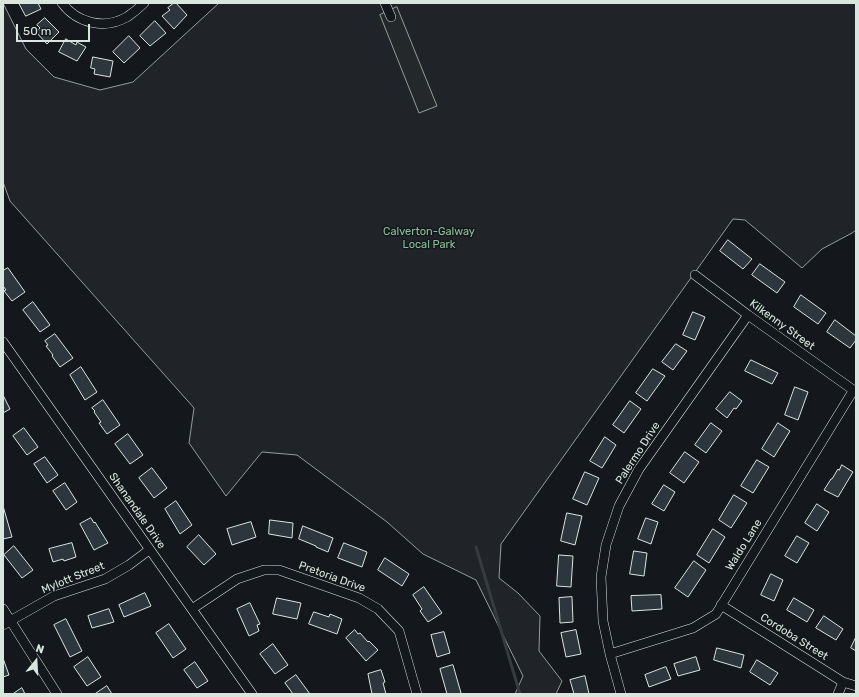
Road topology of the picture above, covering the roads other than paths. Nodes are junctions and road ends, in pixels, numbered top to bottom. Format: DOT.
graph roads {
  1 [pos="62,3"];
  2 [pos="144,3"];
  3 [pos="385,3"];
  4 [pos="391,17"];
  5 [pos="695,275"];
  6 [pos="748,315"];
  7 [pos="3,342"];
  8 [pos="6,352"];
  9 [pos="854,392"];
  10 [pos="149,550"];
  11 [pos="721,605"];
  12 [pos="3,609"];
  13 [pos="192,609"];
  14 [pos="7,623"];
  15 [pos="610,654"];
  16 [pos="842,682"];
  17 [pos="856,686"];
  18 [pos="57,694"];
  19 [pos="252,694"];
  20 [pos="417,694"];
  21 [pos="621,694"];
  22 [pos="838,694"];
  1 -- 2 [label="street"];
  3 -- 4 [label="street"];
  5 -- 6 [label="street, Kilkenny Street"];
  6 -- 9 [label="street, Kilkenny Street"];
  6 -- 15 [label="street, Palermo Drive"];
  7 -- 8 [label="street, Shanandale Drive"];
  8 -- 10 [label="street, Shanandale Drive"];
  9 -- 11 [label="street, Waldo Lane"];
  10 -- 13 [label="street, Shanandale Drive"];
  10 -- 14 [label="street, Mylott Street"];
  11 -- 15 [label="street, Waldo Lane"];
  11 -- 16 [label="street, Cordoba Street"];
  12 -- 14 [label="street"];
  13 -- 19 [label="street, Shanandale Drive"];
  13 -- 20 [label="street, Pretoria Drive"];
  14 -- 18 [label="street"];
  15 -- 21 [label="street, Palermo Drive"];
  16 -- 17 [label="street, Cordoba Street"];
  16 -- 22 [label="street"];
}
